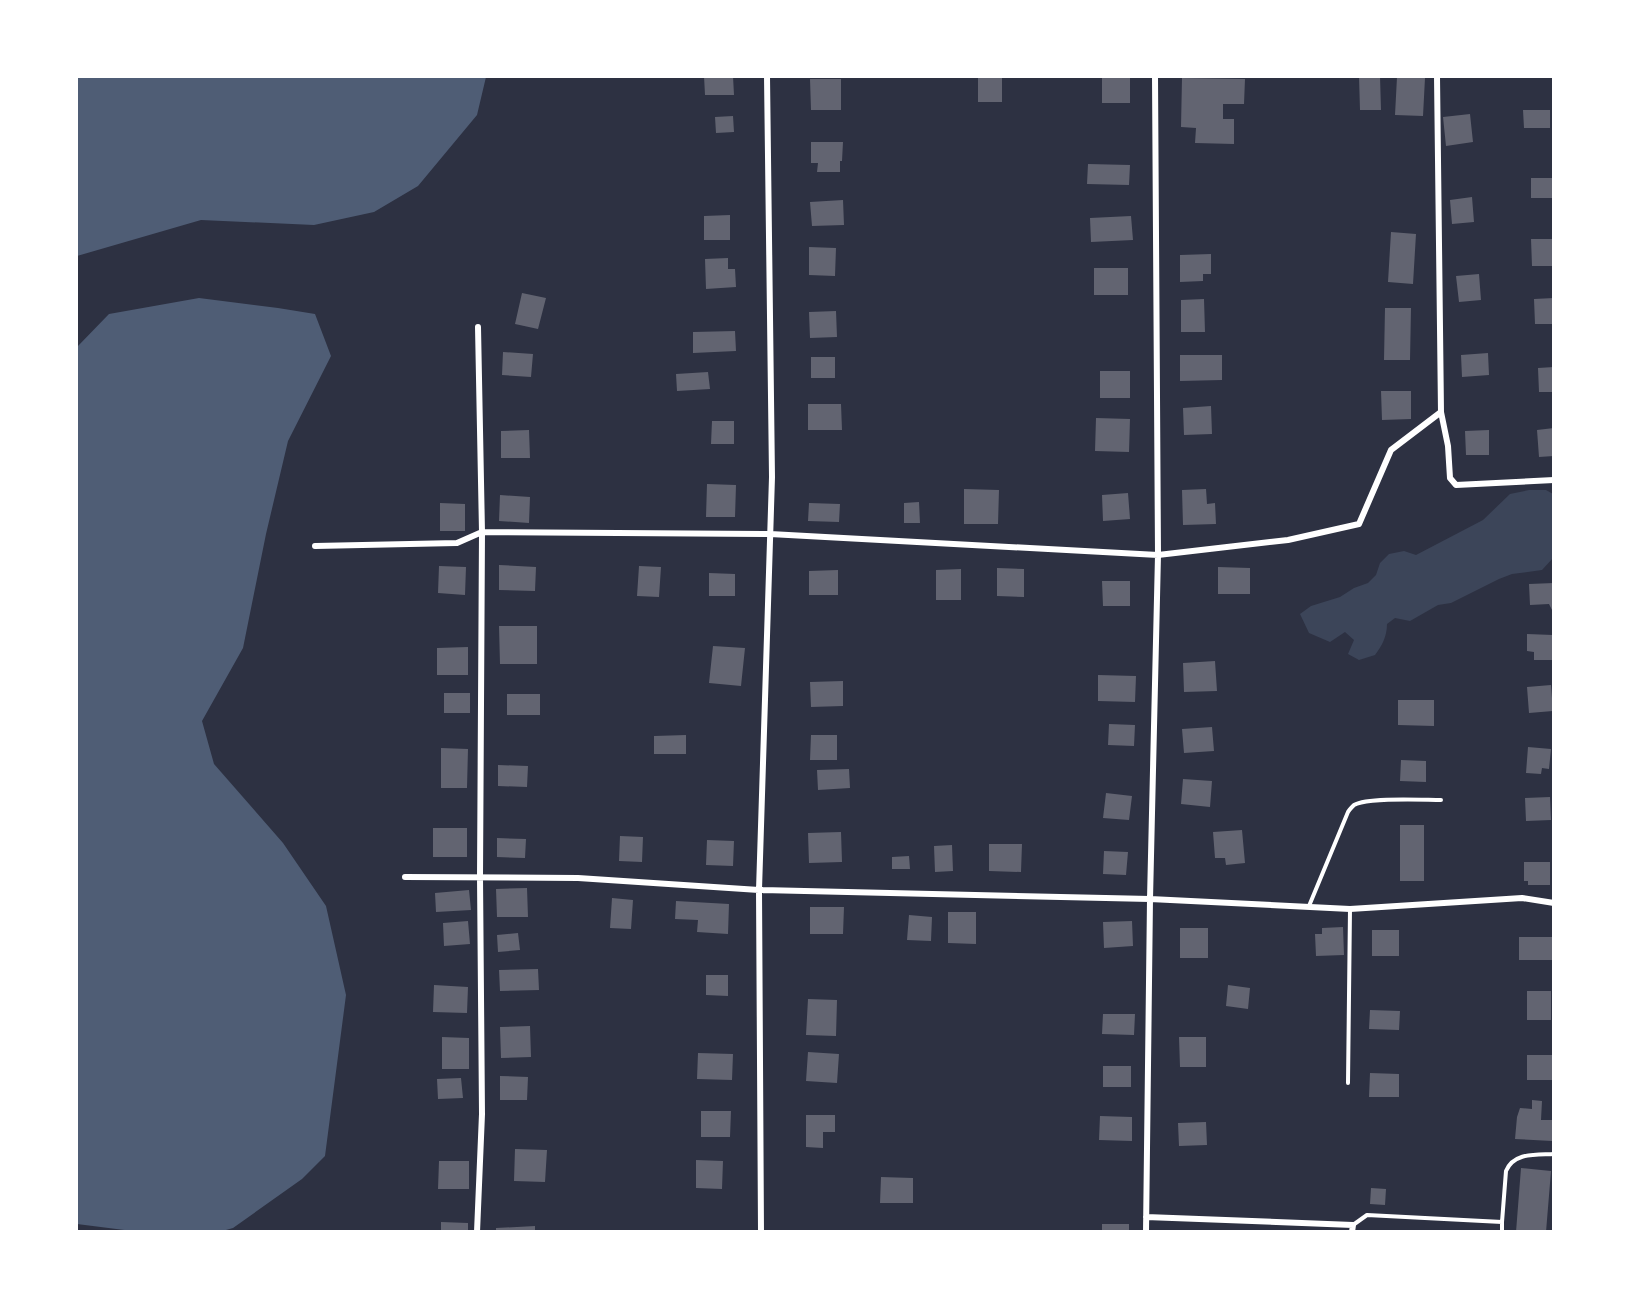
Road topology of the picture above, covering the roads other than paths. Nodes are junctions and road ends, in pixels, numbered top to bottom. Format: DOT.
graph roads {
  1 [pos="767,76"];
  2 [pos="1155,76"];
  3 [pos="1437,76"];
  4 [pos="478,327"];
  5 [pos="1441,412"];
  6 [pos="1554,480"];
  7 [pos="482,532"];
  8 [pos="770,534"];
  9 [pos="315,546"];
  10 [pos="1158,555"];
  11 [pos="1441,800"];
  12 [pos="405,877"];
  13 [pos="480,877"];
  14 [pos="759,890"];
  15 [pos="1150,899"];
  16 [pos="1554,903"];
  17 [pos="1308,907"];
  18 [pos="1350,909"];
  19 [pos="1348,1083"];
  20 [pos="1554,1154"];
  21 [pos="1146,1217"];
  22 [pos="1502,1222"];
  23 [pos="1352,1228"];
  24 [pos="477,1232"];
  25 [pos="761,1232"];
  26 [pos="1146,1232"];
  27 [pos="1502,1232"];
  1 -- 8 [label="street"];
  2 -- 10 [label="street"];
  3 -- 5 [label="street"];
  4 -- 7 [label="street"];
  5 -- 6 [label="street"];
  5 -- 10 [label="street"];
  7 -- 8 [label="street"];
  7 -- 9 [label="street"];
  7 -- 13 [label="street"];
  8 -- 10 [label="street"];
  8 -- 14 [label="street"];
  10 -- 15 [label="street"];
  11 -- 17 [label="lane"];
  12 -- 13 [label="street"];
  13 -- 14 [label="street"];
  13 -- 24 [label="street"];
  14 -- 15 [label="street"];
  14 -- 25 [label="street"];
  15 -- 17 [label="street"];
  15 -- 21 [label="street"];
  16 -- 18 [label="street"];
  17 -- 18 [label="street"];
  18 -- 19 [label="lane"];
  20 -- 22 [label="lane"];
  21 -- 23 [label="street"];
  21 -- 26 [label="street"];
  22 -- 23 [label="lane"];
  22 -- 27 [label="lane"];
}
